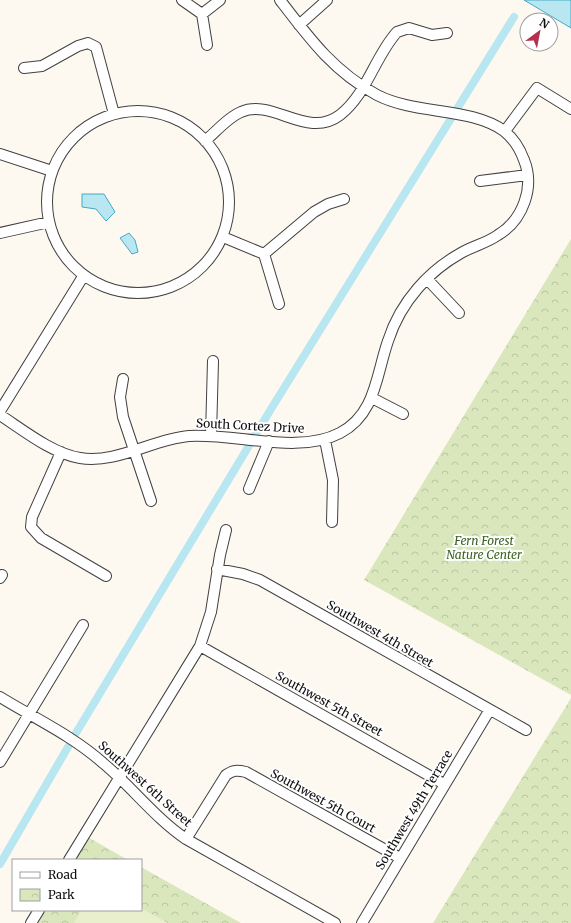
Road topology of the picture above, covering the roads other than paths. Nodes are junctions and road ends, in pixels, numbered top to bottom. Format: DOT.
graph roads {
  1 [pos="182,0"];
  2 [pos="220,0"];
  3 [pos="280,0"];
  4 [pos="327,0"];
  5 [pos="202,14"];
  6 [pos="299,25"];
  7 [pos="447,33"];
  8 [pos="207,45"];
  9 [pos="24,68"];
  10 [pos="363,86"];
  11 [pos="571,109"];
  12 [pos="114,114"];
  13 [pos="505,131"];
  14 [pos="205,141"];
  15 [pos="0,154"];
  16 [pos="52,171"];
  17 [pos="527,175"];
  18 [pos="480,181"];
  19 [pos="344,199"];
  20 [pos="49,222"];
  21 [pos="0,234"];
  22 [pos="223,237"];
  23 [pos="264,254"];
  24 [pos="84,275"];
  25 [pos="427,279"];
  26 [pos="279,304"];
  27 [pos="459,313"];
  28 [pos="213,361"];
  29 [pos="123,379"];
  30 [pos="372,398"];
  31 [pos="0,411"];
  32 [pos="403,414"];
  33 [pos="0,415"];
  34 [pos="211,435"];
  35 [pos="265,440"];
  36 [pos="325,440"];
  37 [pos="134,450"];
  38 [pos="61,452"];
  39 [pos="249,489"];
  40 [pos="151,501"];
  41 [pos="332,522"];
  42 [pos="226,530"];
  43 [pos="218,569"];
  44 [pos="106,576"];
  45 [pos="83,625"];
  46 [pos="200,646"];
  47 [pos="0,697"];
  48 [pos="489,711"];
  49 [pos="29,715"];
  50 [pos="526,730"];
  51 [pos="0,762"];
  52 [pos="118,778"];
  53 [pos="444,784"];
  54 [pos="186,839"];
  55 [pos="400,858"];
  56 [pos="70,859"];
  57 [pos="38,911"];
  58 [pos="31,923"];
  59 [pos="335,923"];
  60 [pos="362,923"];
  1 -- 5 [label="street"];
  2 -- 5 [label="street"];
  3 -- 6 [label="street"];
  4 -- 6 [label="street"];
  5 -- 8 [label="street"];
  6 -- 10 [label="street"];
  7 -- 10 [label="street"];
  9 -- 12 [label="street"];
  10 -- 13 [label="street"];
  10 -- 14 [label="street"];
  11 -- 13 [label="street"];
  12 -- 14 [label="street"];
  12 -- 16 [label="street"];
  13 -- 17 [label="street, South Cortez Drive"];
  14 -- 22 [label="street"];
  15 -- 16 [label="street"];
  16 -- 20 [label="street"];
  17 -- 18 [label="street"];
  17 -- 25 [label="street, South Cortez Drive"];
  19 -- 23 [label="street"];
  20 -- 21 [label="street"];
  20 -- 24 [label="street"];
  22 -- 23 [label="street"];
  22 -- 24 [label="street"];
  23 -- 26 [label="street"];
  24 -- 31 [label="street"];
  25 -- 27 [label="street"];
  25 -- 30 [label="street, South Cortez Drive"];
  28 -- 34 [label="street"];
  29 -- 37 [label="street"];
  30 -- 32 [label="street"];
  30 -- 36 [label="street, South Cortez Drive"];
  33 -- 38 [label="street, South Cortez Drive"];
  34 -- 35 [label="street, South Cortez Drive"];
  34 -- 37 [label="street, South Cortez Drive"];
  35 -- 36 [label="street, South Cortez Drive"];
  35 -- 39 [label="street"];
  36 -- 41 [label="street"];
  37 -- 38 [label="street, South Cortez Drive"];
  37 -- 40 [label="street"];
  38 -- 44 [label="street"];
  42 -- 43 [label="street"];
  43 -- 46 [label="street"];
  43 -- 48 [label="street, Southwest 4th Street"];
  45 -- 49 [label="street"];
  46 -- 52 [label="street"];
  46 -- 53 [label="street, Southwest 5th Street"];
  47 -- 49 [label="street, Southwest 6th Street"];
  48 -- 50 [label="street, Southwest 4th Street"];
  48 -- 53 [label="street, Southwest 49th Terrace"];
  49 -- 51 [label="street"];
  49 -- 52 [label="street, Southwest 6th Street"];
  52 -- 54 [label="street, Southwest 6th Street"];
  52 -- 56 [label="street"];
  53 -- 55 [label="street, Southwest 49th Terrace"];
  54 -- 55 [label="street, Southwest 5th Court"];
  54 -- 59 [label="street, Southwest 6th Street"];
  55 -- 60 [label="street, Southwest 49th Terrace"];
  57 -- 58 [label="street"];
}
